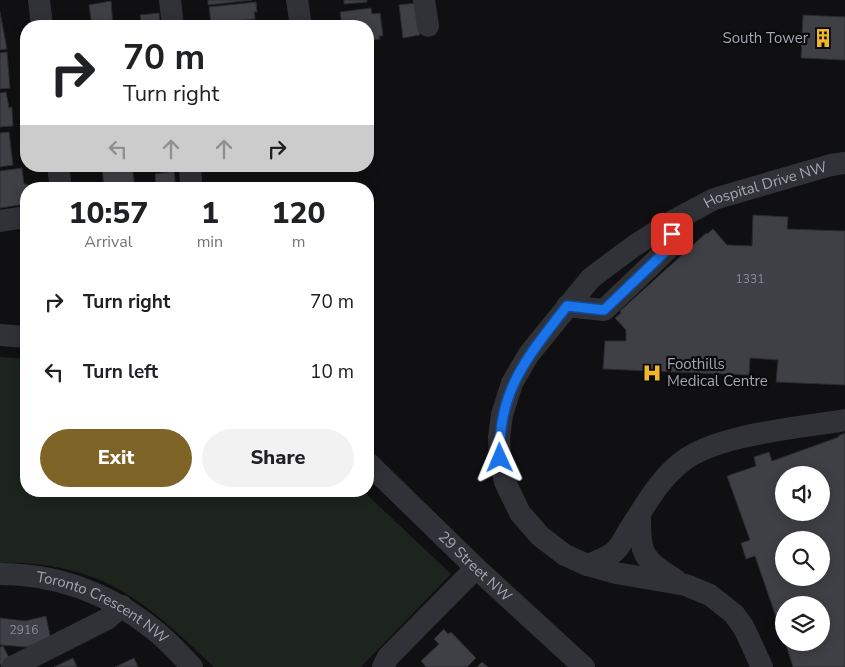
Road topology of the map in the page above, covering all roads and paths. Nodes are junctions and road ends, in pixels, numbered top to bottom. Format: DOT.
graph roads {
  1 [pos="39,0"];
  2 [pos="170,0"];
  3 [pos="297,0"];
  4 [pos="424,0"];
  5 [pos="41,20"];
  6 [pos="172,20"];
  7 [pos="300,20"];
  8 [pos="428,26"];
  9 [pos="845,163"];
  10 [pos="20,218"];
  11 [pos="0,221"];
  12 [pos="673,221"];
  13 [pos="567,306"];
  14 [pos="0,334"];
  15 [pos="20,336"];
  16 [pos="845,420"];
  17 [pos="374,469"];
  18 [pos="640,514"];
  19 [pos="586,565"];
  20 [pos="476,568"];
  21 [pos="0,574"];
  22 [pos="686,585"];
  23 [pos="122,606"];
  24 [pos="584,665"];
  25 [pos="12,667"];
  26 [pos="192,667"];
  27 [pos="383,667"];
  28 [pos="762,667"];
  1 -- 5 [label="street"];
  2 -- 6 [label="street"];
  3 -- 7 [label="street"];
  4 -- 8 [label="street"];
  9 -- 12 [label="street, Hospital Drive NW"];
  10 -- 11 [label="street"];
  12 -- 13 [label="street, Hospital Drive NW"];
  12 -- 13 [label="street"];
  13 -- 19 [label="street, Hospital Drive NW"];
  14 -- 15 [label="street"];
  16 -- 18 [label="street"];
  17 -- 20 [label="street, 29 Street NW"];
  18 -- 19 [label="street"];
  18 -- 22 [label="street"];
  19 -- 22 [label="street, Hospital Drive NW"];
  20 -- 24 [label="street, 29 Street NW"];
  20 -- 27 [label="street"];
  21 -- 23 [label="street, Toronto Crescent NW"];
  22 -- 28 [label="street, Hospital Drive NW"];
  23 -- 25 [label="street"];
  23 -- 26 [label="street, Toronto Crescent NW"];
}
